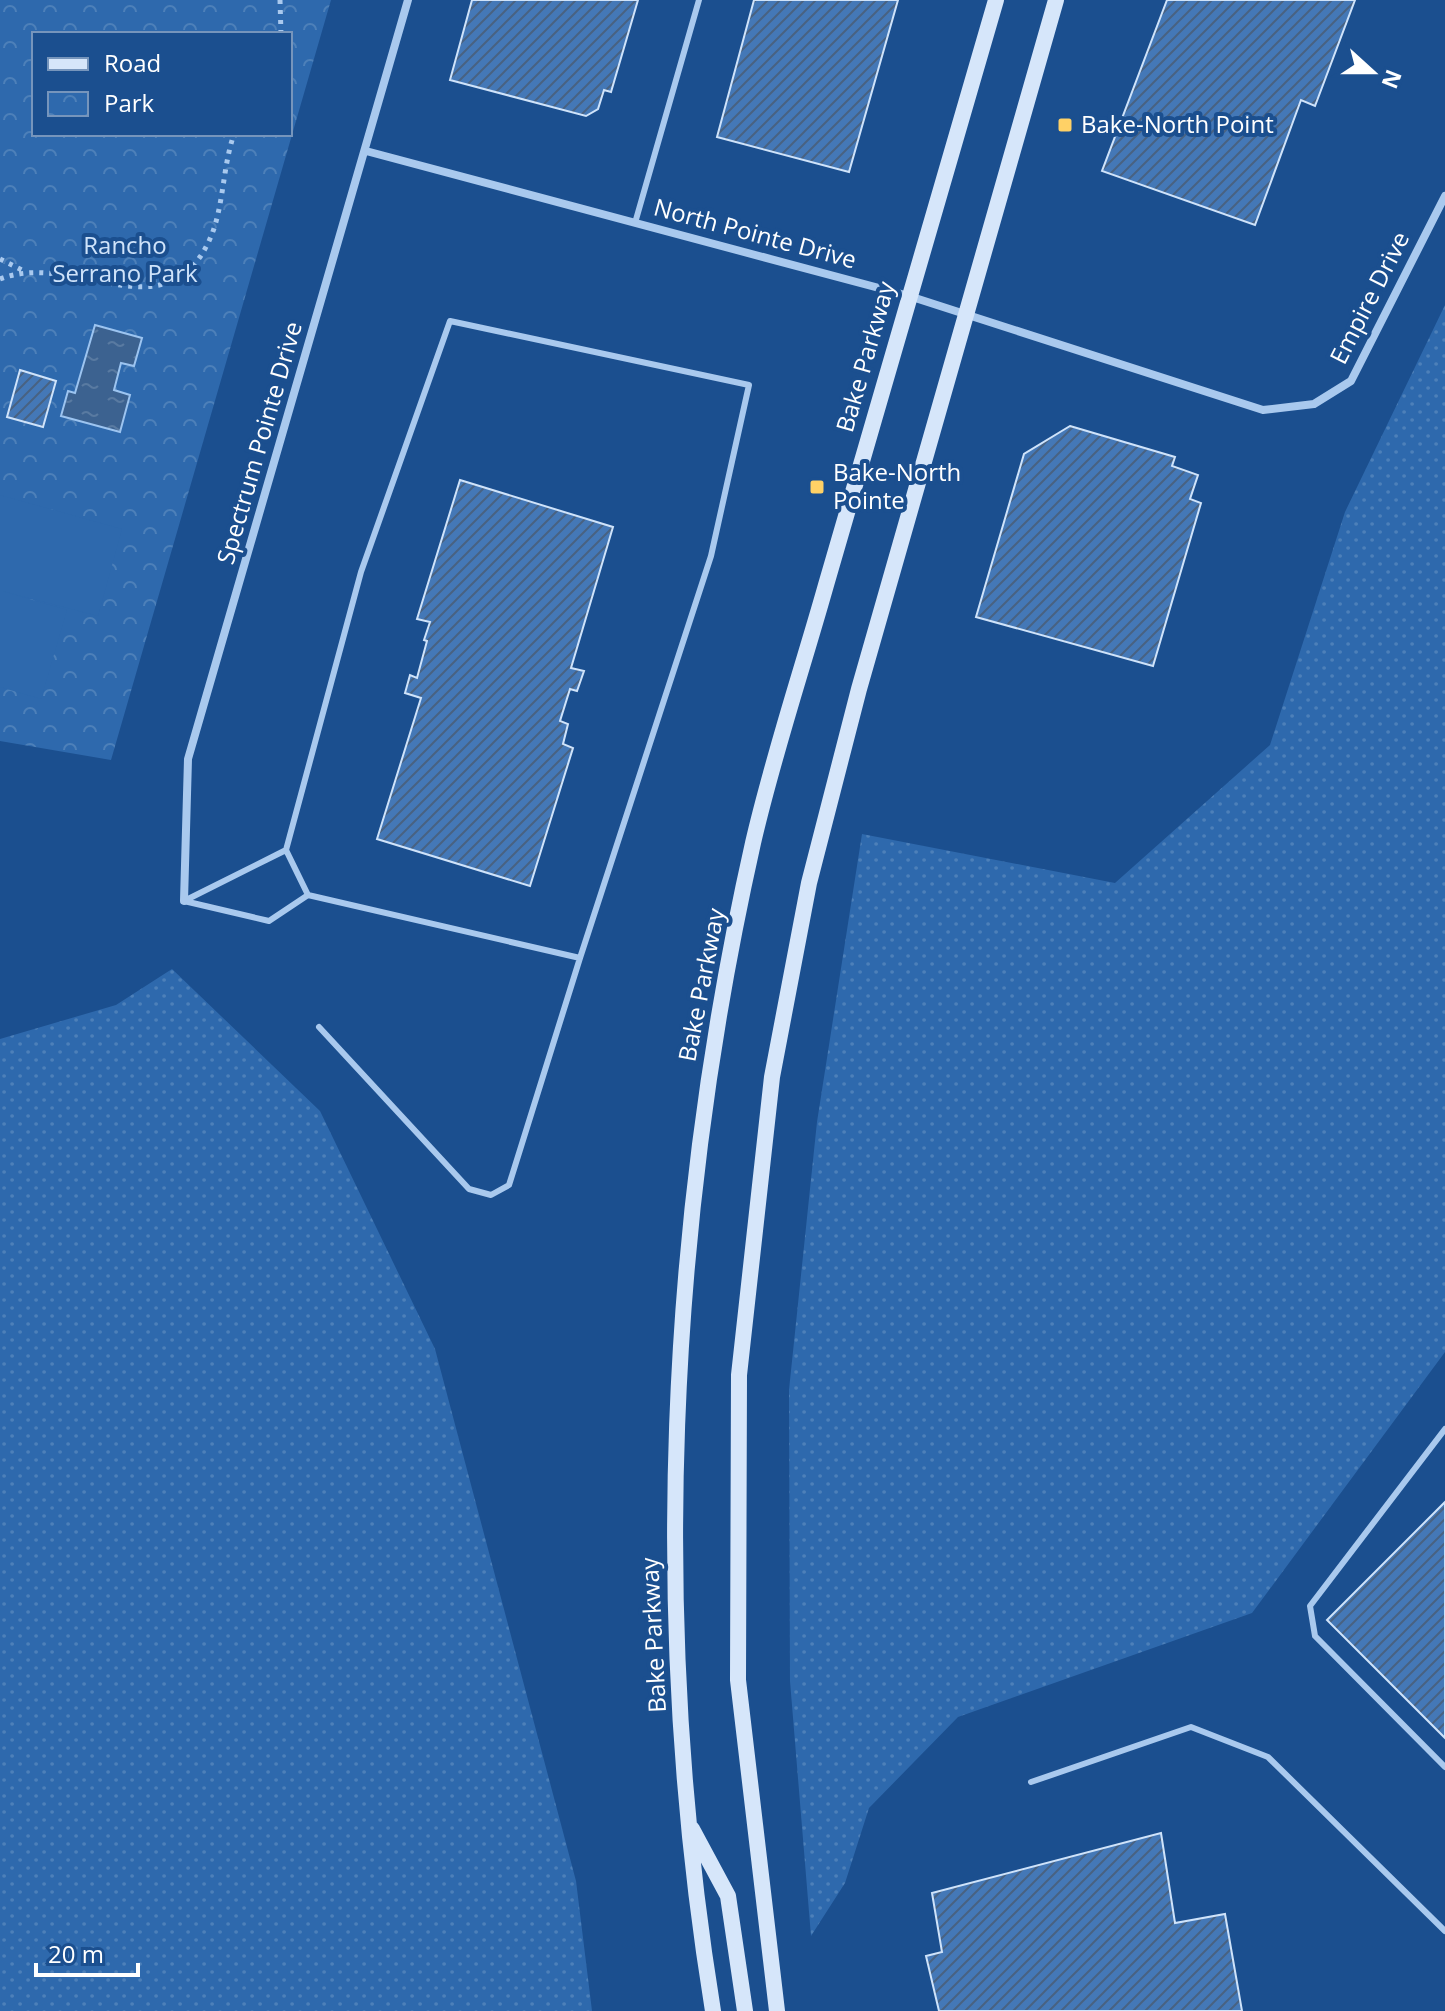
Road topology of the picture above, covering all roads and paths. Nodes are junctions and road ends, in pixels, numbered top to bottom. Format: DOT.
graph roads {
  1 [pos="280,0"];
  2 [pos="408,0"];
  3 [pos="699,0"];
  4 [pos="996,0"];
  5 [pos="1056,0"];
  6 [pos="281,32"];
  7 [pos="233,136"];
  8 [pos="366,151"];
  9 [pos="1445,196"];
  10 [pos="635,223"];
  11 [pos="0,259"];
  12 [pos="25,271"];
  13 [pos="0,279"];
  14 [pos="909,296"];
  15 [pos="964,314"];
  16 [pos="1314,404"];
  17 [pos="286,850"];
  18 [pos="308,895"];
  19 [pos="184,901"];
  20 [pos="580,958"];
  21 [pos="319,1027"];
  22 [pos="1445,1429"];
  23 [pos="1445,1767"];
  24 [pos="1031,1782"];
  25 [pos="690,1824"];
  26 [pos="1445,1931"];
  27 [pos="713,2011"];
  28 [pos="745,2011"];
  29 [pos="777,2011"];
  1 -- 6 [label="path"];
  2 -- 8 [label="street, Spectrum Pointe Drive"];
  3 -- 10 [label="lane"];
  4 -- 14 [label="main road, Bake Parkway"];
  5 -- 15 [label="main road"];
  7 -- 12 [label="path"];
  8 -- 10 [label="street, North Pointe Drive"];
  8 -- 19 [label="street, Spectrum Pointe Drive"];
  9 -- 16 [label="street, Empire Drive"];
  10 -- 14 [label="street, North Pointe Drive"];
  11 -- 12 [label="path"];
  12 -- 13 [label="path"];
  14 -- 15 [label="street, North Pointe Drive"];
  14 -- 25 [label="main road, Bake Parkway"];
  15 -- 16 [label="street, North Pointe Drive"];
  15 -- 29 [label="main road"];
  17 -- 18 [label="lane"];
  17 -- 19 [label="lane"];
  17 -- 20 [label="lane"];
  18 -- 19 [label="lane"];
  18 -- 20 [label="lane"];
  20 -- 21 [label="lane"];
  22 -- 23 [label="lane"];
  24 -- 26 [label="lane"];
  25 -- 27 [label="main road, Bake Parkway"];
  25 -- 28 [label="main road"];
}
